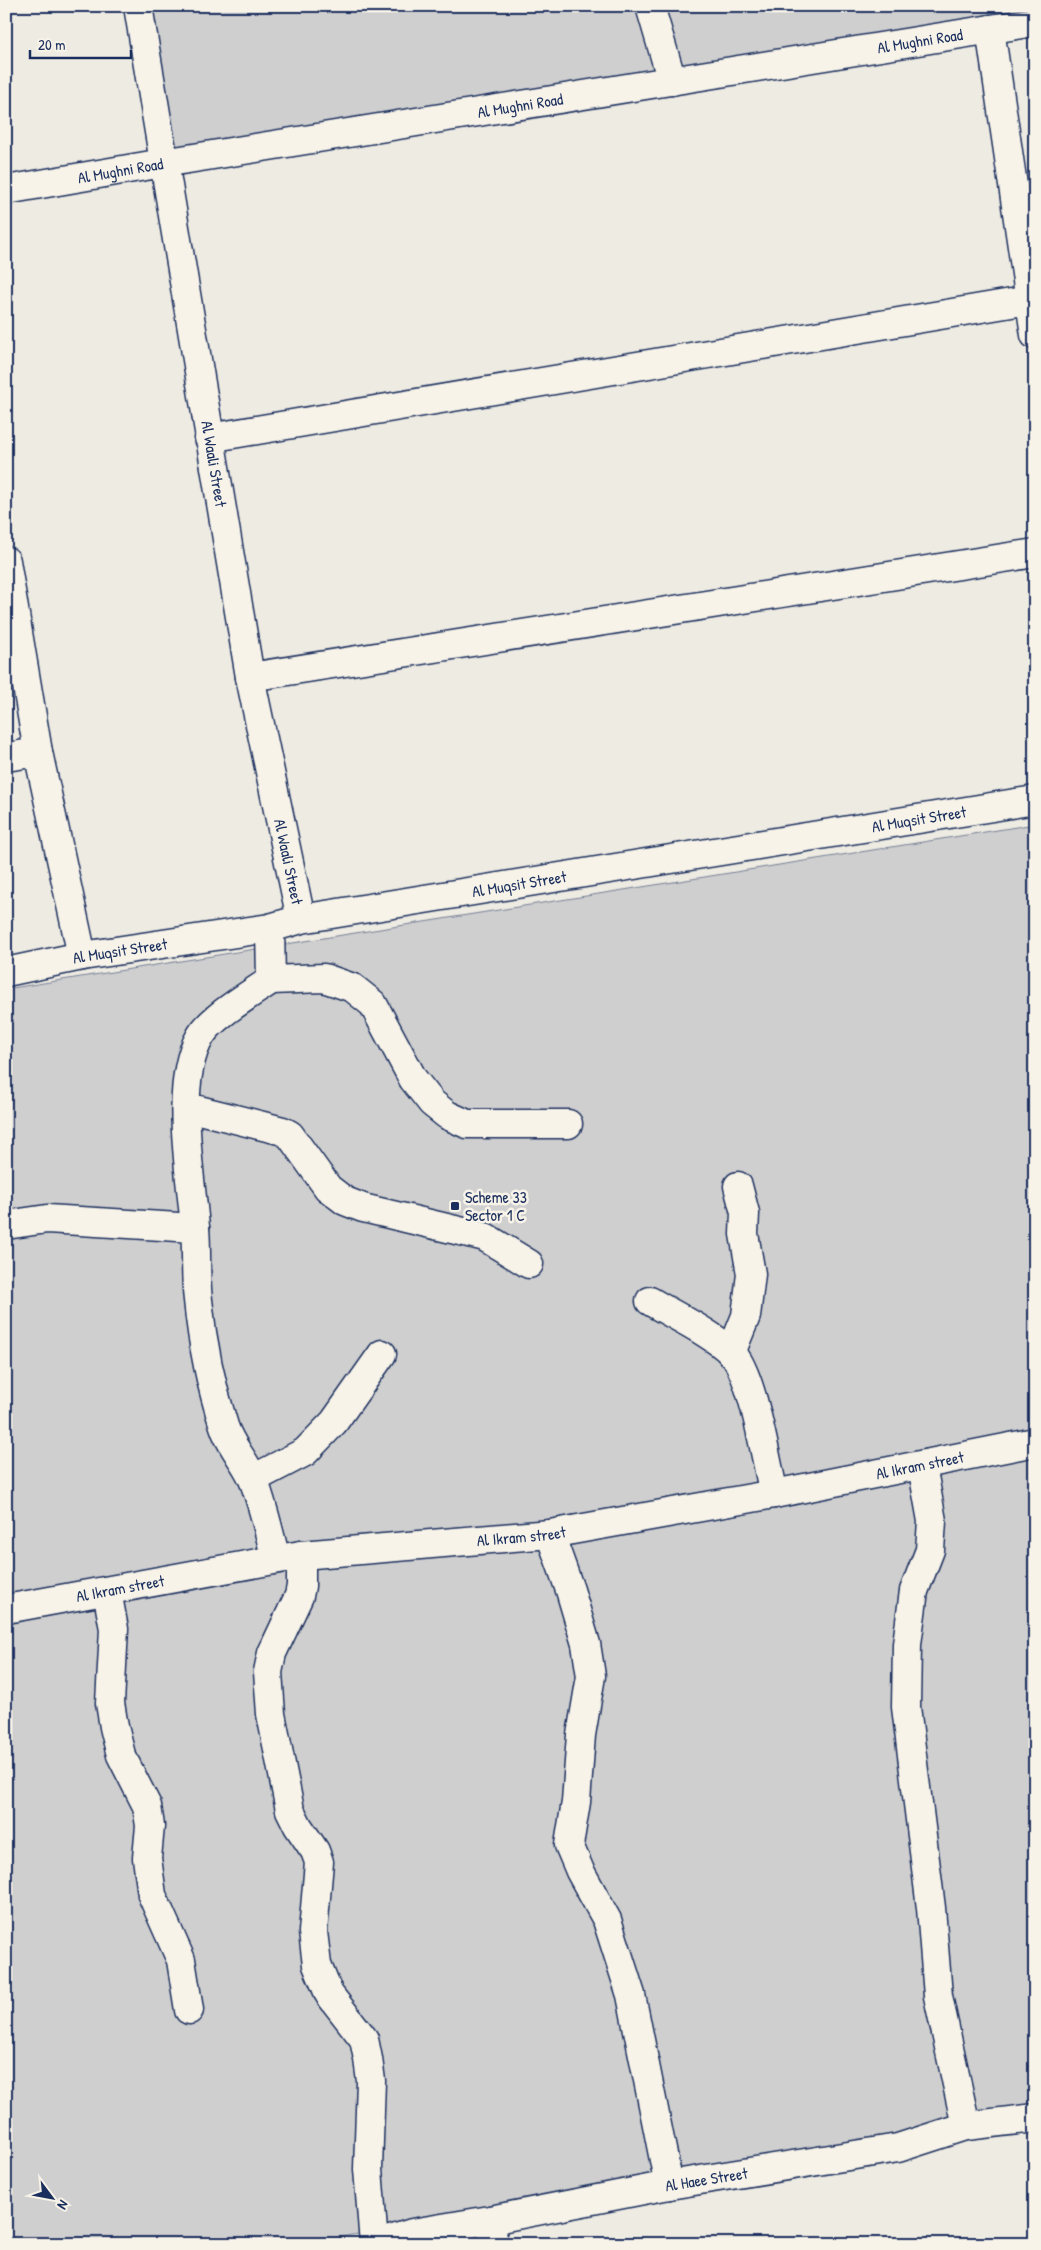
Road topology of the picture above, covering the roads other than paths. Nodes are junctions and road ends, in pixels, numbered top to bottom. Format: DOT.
graph roads {
  1 [pos="138,6"];
  2 [pos="650,6"];
  3 [pos="1000,21"];
  4 [pos="1035,22"];
  5 [pos="672,81"];
  6 [pos="163,163"];
  7 [pos="6,190"];
  8 [pos="1032,299"];
  9 [pos="1035,335"];
  10 [pos="209,438"];
  11 [pos="1035,553"];
  12 [pos="7,569"];
  13 [pos="250,677"];
  14 [pos="38,752"];
  15 [pos="6,757"];
  16 [pos="1035,800"];
  17 [pos="301,919"];
  18 [pos="270,928"];
  19 [pos="82,956"];
  20 [pos="6,972"];
  21 [pos="271,980"];
  22 [pos="187,1108"];
  23 [pos="568,1124"];
  24 [pos="738,1186"];
  25 [pos="6,1225"];
  26 [pos="195,1228"];
  27 [pos="529,1264"];
  28 [pos="650,1301"];
  29 [pos="731,1353"];
  30 [pos="382,1354"];
  31 [pos="1035,1442"];
  32 [pos="922,1465"];
  33 [pos="253,1479"];
  34 [pos="774,1494"];
  35 [pos="550,1534"];
  36 [pos="289,1557"];
  37 [pos="108,1591"];
  38 [pos="6,1609"];
  39 [pos="189,2010"];
  40 [pos="1035,2118"];
  41 [pos="966,2126"];
  42 [pos="670,2184"];
  43 [pos="492,2232"];
  44 [pos="374,2244"];
  45 [pos="378,2244"];
  1 -- 6 [label="street, Al Waali Street"];
  2 -- 5 [label="street"];
  3 -- 4 [label="street, Al Mughni Road"];
  3 -- 5 [label="street, Al Mughni Road"];
  3 -- 8 [label="street"];
  5 -- 6 [label="street, Al Mughni Road"];
  6 -- 7 [label="street, Al Mughni Road"];
  6 -- 10 [label="street, Al Waali Street"];
  8 -- 9 [label="street"];
  8 -- 10 [label="street"];
  10 -- 13 [label="street, Al Waali Street"];
  11 -- 13 [label="street"];
  12 -- 14 [label="street"];
  13 -- 17 [label="street, Al Waali Street"];
  14 -- 15 [label="street"];
  14 -- 19 [label="street"];
  16 -- 17 [label="street, Al Muqsit Street"];
  17 -- 18 [label="street, Al Muqsit Street"];
  18 -- 19 [label="street, Al Muqsit Street"];
  18 -- 21 [label="street"];
  19 -- 20 [label="street, Al Muqsit Street"];
  21 -- 22 [label="street"];
  21 -- 23 [label="street"];
  22 -- 26 [label="street"];
  22 -- 27 [label="street"];
  24 -- 29 [label="street"];
  25 -- 26 [label="street"];
  26 -- 33 [label="street"];
  28 -- 29 [label="street"];
  29 -- 34 [label="street"];
  30 -- 33 [label="street"];
  31 -- 32 [label="street, Al Ikram street"];
  32 -- 34 [label="street, Al Ikram street"];
  32 -- 41 [label="street"];
  33 -- 36 [label="street"];
  34 -- 35 [label="street, Al Ikram street"];
  35 -- 36 [label="street, Al Ikram street"];
  35 -- 42 [label="street"];
  36 -- 37 [label="street, Al Ikram street"];
  36 -- 44 [label="street"];
  37 -- 38 [label="street, Al Ikram street"];
  37 -- 39 [label="street"];
  40 -- 41 [label="street, Al Haee Street"];
  41 -- 42 [label="street, Al Haee Street"];
  42 -- 43 [label="street, Al Haee Street"];
  43 -- 45 [label="street, Al Haee Street"];
}
